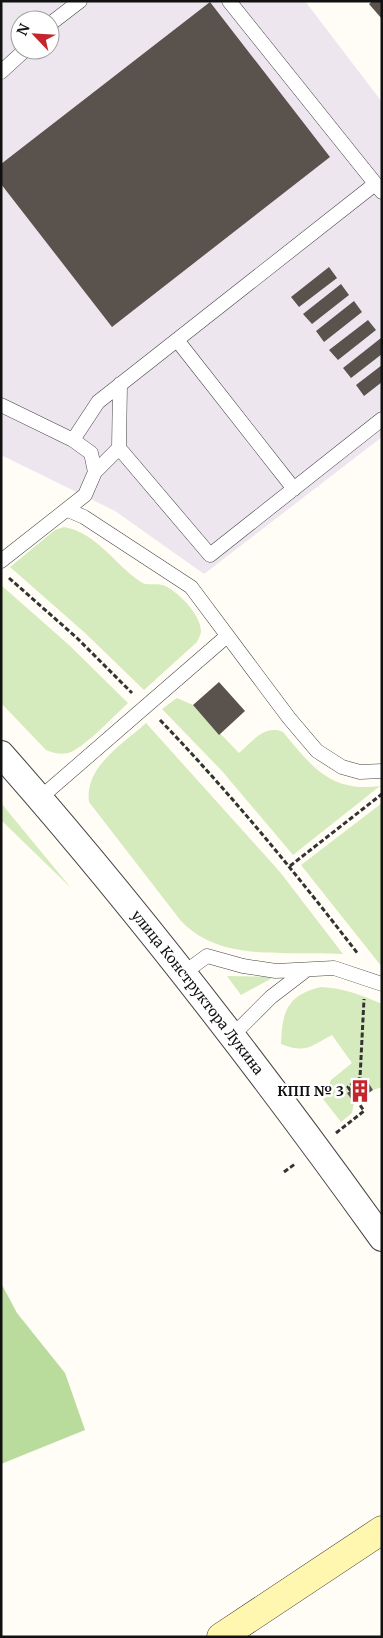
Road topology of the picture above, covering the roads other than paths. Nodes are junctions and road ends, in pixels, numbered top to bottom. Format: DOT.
graph roads {
  1 [pos="80,1"];
  2 [pos="229,1"];
  3 [pos="60,16"];
  4 [pos="14,60"];
  5 [pos="1,72"];
  6 [pos="378,188"];
  7 [pos="177,340"];
  8 [pos="120,384"];
  9 [pos="1,405"];
  10 [pos="382,419"];
  11 [pos="73,440"];
  12 [pos="119,448"];
  13 [pos="95,472"];
  14 [pos="294,489"];
  15 [pos="68,510"];
  16 [pos="1,561"];
  17 [pos="227,636"];
  18 [pos="1,754"];
  19 [pos="382,771"];
  20 [pos="40,798"];
  21 [pos="305,971"];
  22 [pos="185,972"];
  23 [pos="382,984"];
  24 [pos="232,1036"];
  25 [pos="382,1238"];
  26 [pos="382,1530"];
  27 [pos="221,1637"];
  1 -- 3 [label="lane"];
  2 -- 6 [label="lane"];
  4 -- 5 [label="lane"];
  6 -- 7 [label="lane"];
  7 -- 8 [label="lane"];
  7 -- 14 [label="lane"];
  8 -- 11 [label="lane"];
  8 -- 12 [label="lane"];
  9 -- 11 [label="lane"];
  10 -- 14 [label="lane"];
  11 -- 13 [label="lane"];
  12 -- 13 [label="lane"];
  12 -- 14 [label="lane"];
  13 -- 15 [label="lane"];
  15 -- 16 [label="lane"];
  15 -- 17 [label="lane"];
  17 -- 19 [label="lane"];
  17 -- 20 [label="lane"];
  18 -- 20 [label="street, улица Конструктора Лукина"];
  20 -- 22 [label="street, улица Конструктора Лукина"];
  21 -- 22 [label="lane"];
  21 -- 23 [label="lane"];
  21 -- 24 [label="lane"];
  22 -- 24 [label="street, улица Конструктора Лукина"];
  24 -- 25 [label="street, улица Конструктора Лукина"];
  26 -- 27 [label="street"];
}
